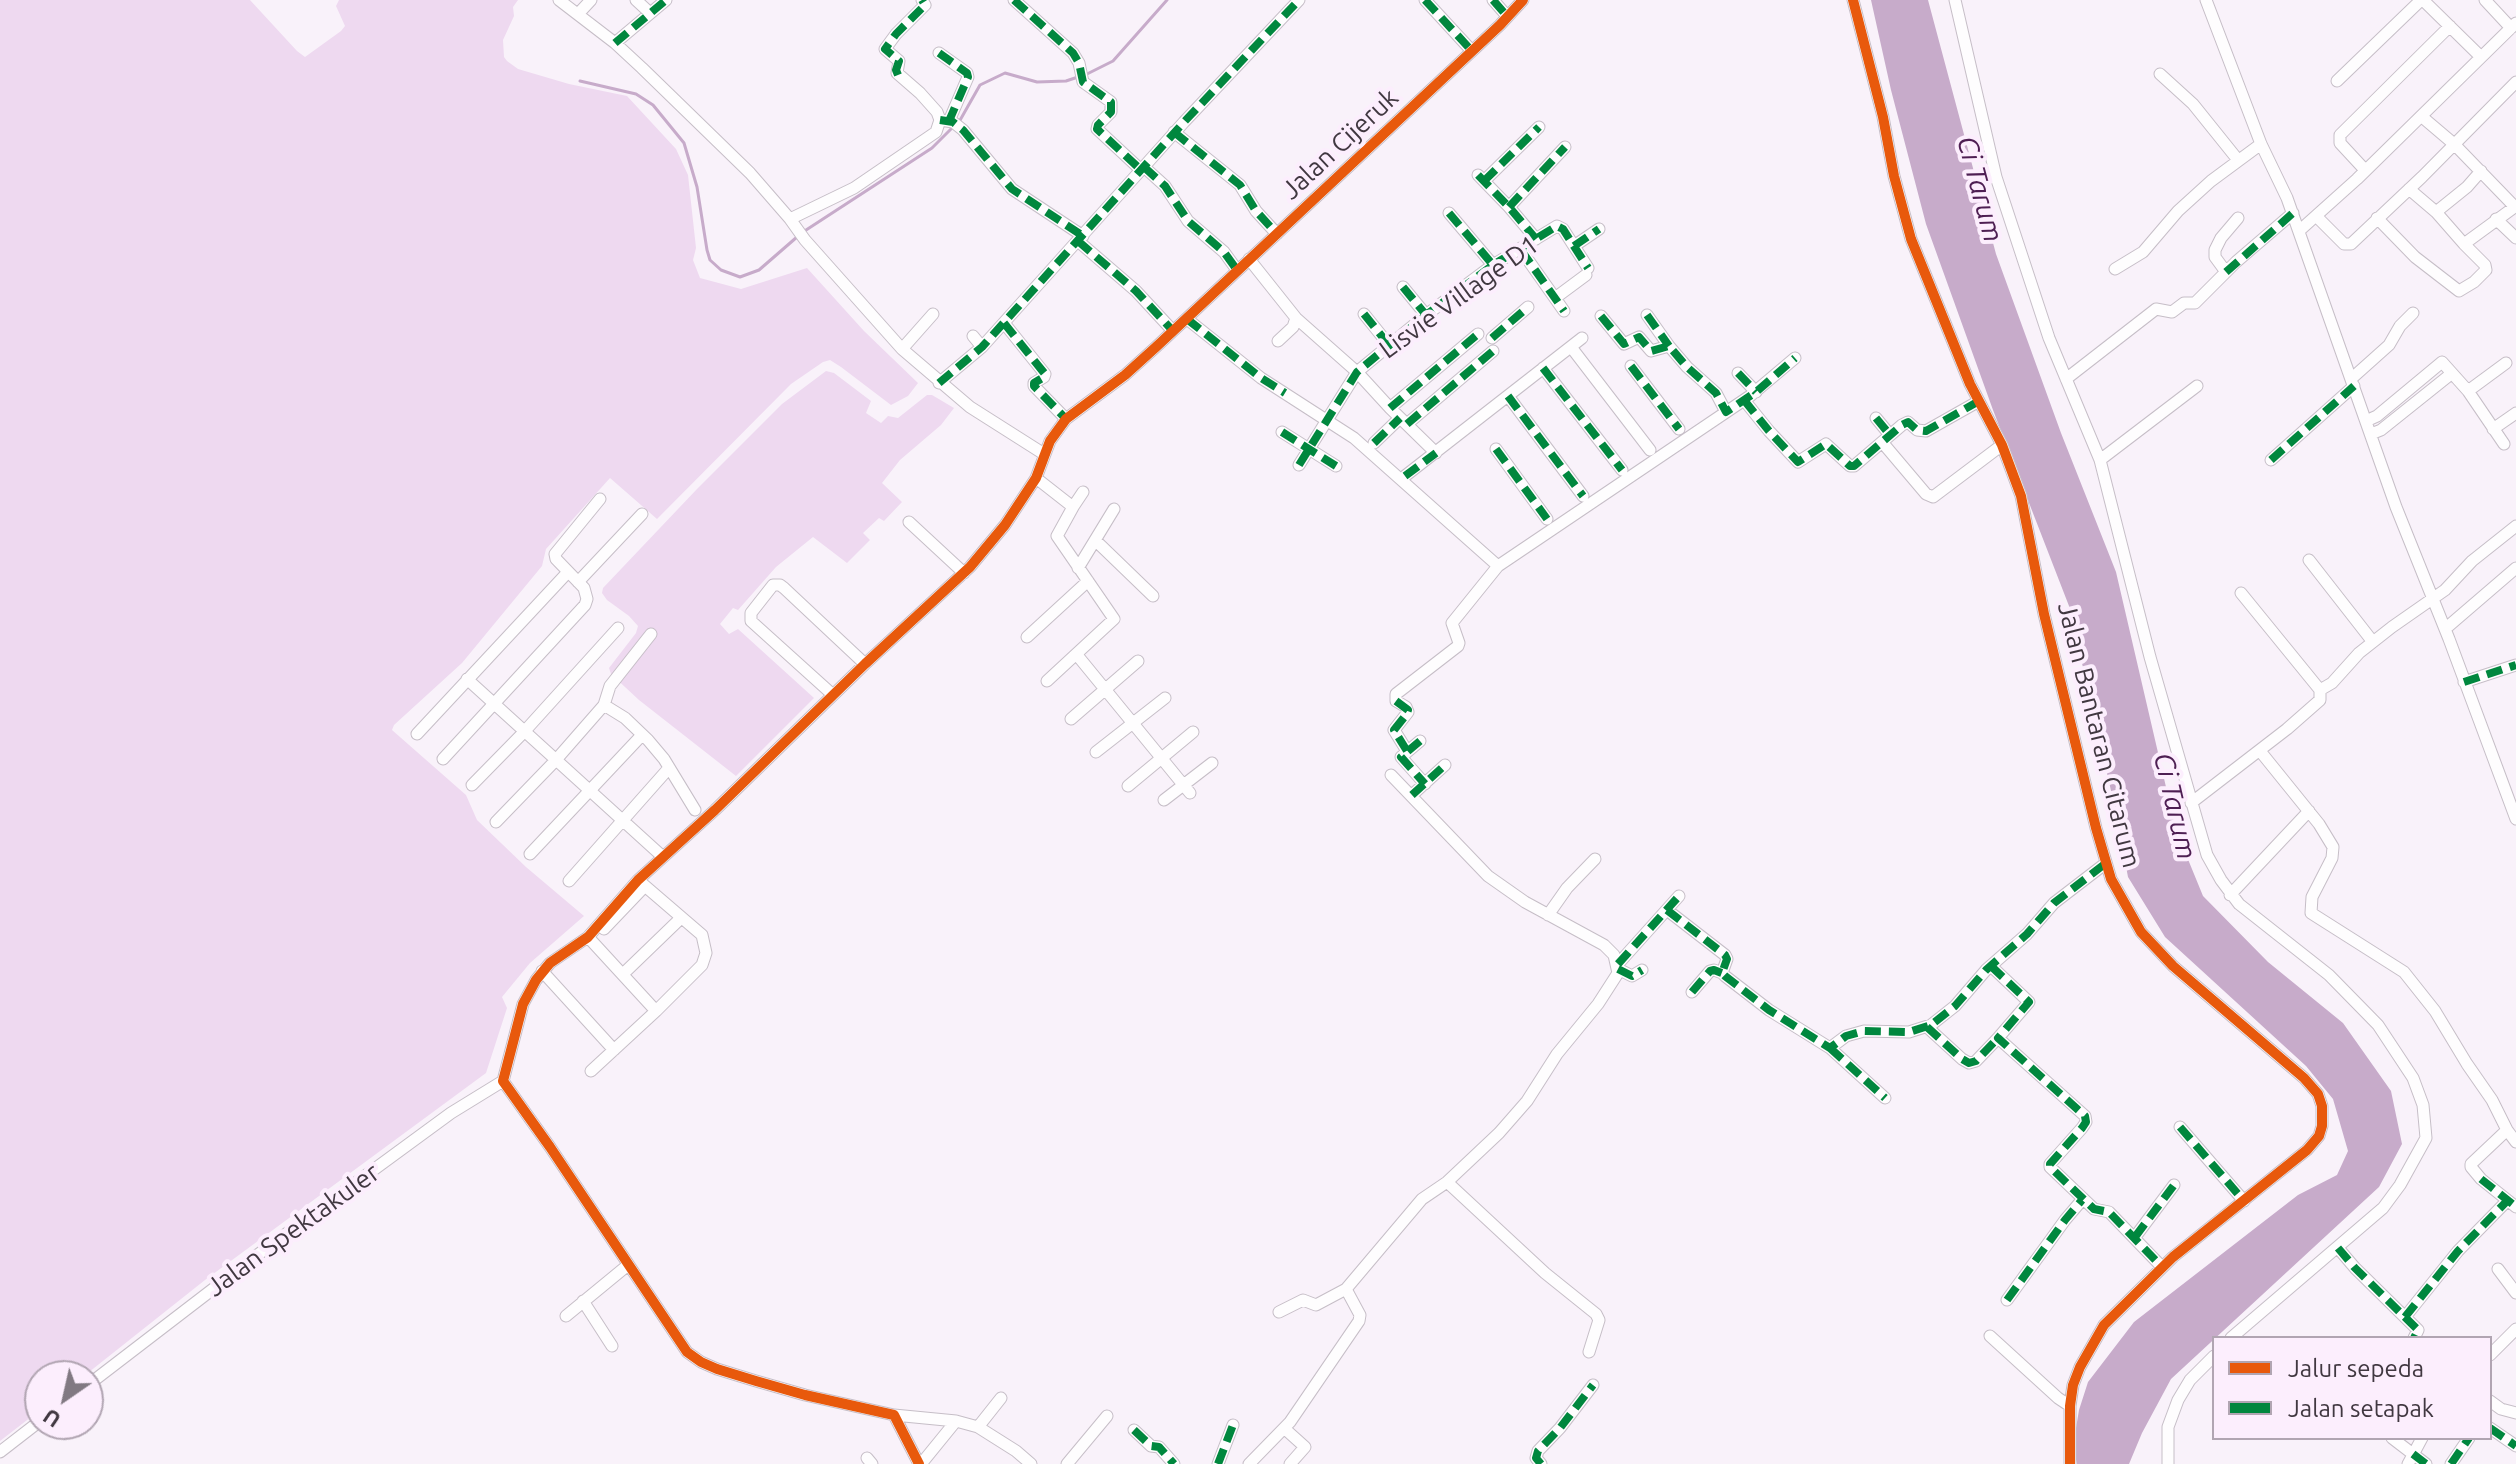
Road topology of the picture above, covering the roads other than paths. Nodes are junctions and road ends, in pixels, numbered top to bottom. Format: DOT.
graph roads {
  1 [pos="559,0"];
  2 [pos="591,0"];
  3 [pos="636,0"];
  4 [pos="666,0"];
  5 [pos="922,0"];
  6 [pos="1014,0"];
  7 [pos="1299,0"];
  8 [pos="1493,0"];
  9 [pos="1523,0"];
  10 [pos="1853,0"];
  11 [pos="1955,0"];
  12 [pos="2206,0"];
  13 [pos="2422,0"];
  14 [pos="2485,0"];
  15 [pos="1430,2"];
  16 [pos="650,13"];
  17 [pos="578,14"];
  18 [pos="1507,16"];
  19 [pos="2514,25"];
  20 [pos="2450,26"];
  21 [pos="615,43"];
  22 [pos="1471,50"];
  23 [pos="939,53"];
  24 [pos="2480,56"];
  25 [pos="2160,74"];
  26 [pos="2337,81"];
  27 [pos="2514,86"];
  28 [pos="2421,116"];
  29 [pos="950,123"];
  30 [pos="1539,127"];
  31 [pos="1174,132"];
  32 [pos="2261,144"];
  33 [pos="2454,144"];
  34 [pos="1565,147"];
  35 [pos="2238,160"];
  36 [pos="1142,168"];
  37 [pos="2365,170"];
  38 [pos="2481,171"];
  39 [pos="2409,189"];
  40 [pos="2516,206"];
  41 [pos="1509,207"];
  42 [pos="2436,212"];
  43 [pos="1449,213"];
  44 [pos="2293,213"];
  45 [pos="2317,217"];
  46 [pos="2238,218"];
  47 [pos="2377,218"];
  48 [pos="2496,219"];
  49 [pos="792,221"];
  50 [pos="1599,229"];
  51 [pos="2299,231"];
  52 [pos="1277,234"];
  53 [pos="2516,238"];
  54 [pos="1080,239"];
  55 [pos="1536,239"];
  56 [pos="2464,244"];
  57 [pos="1574,246"];
  58 [pos="1521,250"];
  59 [pos="1249,259"];
  60 [pos="1493,265"];
  61 [pos="2115,269"];
  62 [pos="1237,270"];
  63 [pos="2226,272"];
  64 [pos="1403,287"];
  65 [pos="1555,298"];
  66 [pos="1528,307"];
  67 [pos="1564,311"];
  68 [pos="2413,313"];
  69 [pos="933,314"];
  70 [pos="1364,314"];
  71 [pos="1426,315"];
  72 [pos="1647,315"];
  73 [pos="1601,316"];
  74 [pos="1296,318"];
  75 [pos="1187,319"];
  76 [pos="1004,323"];
  77 [pos="1655,327"];
  78 [pos="1173,331"];
  79 [pos="1478,334"];
  80 [pos="973,336"];
  81 [pos="1639,337"];
  82 [pos="1492,338"];
  83 [pos="1582,338"];
  84 [pos="1278,341"];
  85 [pos="1389,345"];
  86 [pos="1669,346"];
  87 [pos="982,347"];
  88 [pos="1571,347"];
  89 [pos="902,349"];
  90 [pos="1493,351"];
  91 [pos="1795,358"];
  92 [pos="2506,363"];
  93 [pos="1631,366"];
  94 [pos="1543,368"];
  95 [pos="1357,372"];
  96 [pos="1738,373"];
  97 [pos="2451,374"];
  98 [pos="2066,379"];
  99 [pos="2352,382"];
  100 [pos="939,383"];
  101 [pos="2197,386"];
  102 [pos="2468,391"];
  103 [pos="1756,392"];
  104 [pos="1508,396"];
  105 [pos="1744,400"];
  106 [pos="1979,401"];
  107 [pos="1390,408"];
  108 [pos="1726,412"];
  109 [pos="2516,413"];
  110 [pos="1876,418"];
  111 [pos="1066,419"];
  112 [pos="1329,420"];
  113 [pos="1404,421"];
  114 [pos="2366,421"];
  115 [pos="1679,429"];
  116 [pos="2493,429"];
  117 [pos="1282,432"];
  118 [pos="2371,434"];
  119 [pos="1886,439"];
  120 [pos="1374,443"];
  121 [pos="2504,444"];
  122 [pos="2002,445"];
  123 [pos="1496,449"];
  124 [pos="1309,450"];
  125 [pos="1650,450"];
  126 [pos="1436,453"];
  127 [pos="1044,454"];
  128 [pos="2100,460"];
  129 [pos="2271,460"];
  130 [pos="1299,465"];
  131 [pos="1336,466"];
  132 [pos="1622,470"];
  133 [pos="1405,476"];
  134 [pos="1036,478"];
  135 [pos="1083,492"];
  136 [pos="1583,496"];
  137 [pos="600,499"];
  138 [pos="1073,507"];
  139 [pos="1114,509"];
  140 [pos="642,514"];
  141 [pos="1547,519"];
  142 [pos="909,522"];
  143 [pos="2516,526"];
  144 [pos="1095,540"];
  145 [pos="2309,560"];
  146 [pos="1498,566"];
  147 [pos="1078,568"];
  148 [pos="2516,568"];
  149 [pos="568,572"];
  150 [pos="964,573"];
  151 [pos="1088,581"];
  152 [pos="578,582"];
  153 [pos="2241,593"];
  154 [pos="1153,596"];
  155 [pos="2433,600"];
  156 [pos="618,628"];
  157 [pos="2445,629"];
  158 [pos="651,634"];
  159 [pos="1027,637"];
  160 [pos="2373,642"];
  161 [pos="1077,655"];
  162 [pos="1138,661"];
  163 [pos="865,664"];
  164 [pos="2516,665"];
  165 [pos="467,679"];
  166 [pos="1047,681"];
  167 [pos="2464,682"];
  168 [pos="1106,689"];
  169 [pos="2320,690"];
  170 [pos="833,695"];
  171 [pos="1165,698"];
  172 [pos="494,704"];
  173 [pos="604,705"];
  174 [pos="1071,719"];
  175 [pos="1132,724"];
  176 [pos="1193,732"];
  177 [pos="523,733"];
  178 [pos="417,734"];
  179 [pos="642,735"];
  180 [pos="1420,741"];
  181 [pos="1407,751"];
  182 [pos="2260,751"];
  183 [pos="1096,752"];
  184 [pos="443,759"];
  185 [pos="1160,759"];
  186 [pos="555,761"];
  187 [pos="1212,763"];
  188 [pos="1445,765"];
  189 [pos="669,768"];
  190 [pos="1391,775"];
  191 [pos="1425,784"];
  192 [pos="472,785"];
  193 [pos="1128,786"];
  194 [pos="1187,789"];
  195 [pos="589,791"];
  196 [pos="1412,795"];
  197 [pos="1164,800"];
  198 [pos="2191,803"];
  199 [pos="695,810"];
  200 [pos="2309,811"];
  201 [pos="2516,819"];
  202 [pos="623,821"];
  203 [pos="496,822"];
  204 [pos="530,854"];
  205 [pos="663,857"];
  206 [pos="1595,859"];
  207 [pos="2106,863"];
  208 [pos="569,881"];
  209 [pos="642,883"];
  210 [pos="2230,895"];
  211 [pos="1679,896"];
  212 [pos="1667,910"];
  213 [pos="1548,915"];
  214 [pos="681,918"];
  215 [pos="590,939"];
  216 [pos="1991,966"];
  217 [pos="1618,967"];
  218 [pos="1642,970"];
  219 [pos="542,971"];
  220 [pos="1722,973"];
  221 [pos="623,974"];
  222 [pos="1692,992"];
  223 [pos="656,1011"];
  224 [pos="1927,1027"];
  225 [pos="1998,1038"];
  226 [pos="1830,1048"];
  227 [pos="614,1050"];
  228 [pos="591,1071"];
  229 [pos="503,1081"];
  230 [pos="1885,1098"];
  231 [pos="2180,1127"];
  232 [pos="2507,1130"];
  233 [pos="2516,1142"];
  234 [pos="1447,1182"];
  235 [pos="2174,1185"];
  236 [pos="2082,1200"];
  237 [pos="2244,1201"];
  238 [pos="2511,1204"];
  239 [pos="2135,1237"];
  240 [pos="2338,1248"];
  241 [pos="628,1265"];
  242 [pos="2162,1267"];
  243 [pos="2498,1269"];
  244 [pos="1346,1289"];
  245 [pos="2516,1293"];
  246 [pos="2007,1300"];
  247 [pos="583,1301"];
  248 [pos="1279,1312"];
  249 [pos="566,1316"];
  250 [pos="2405,1317"];
  251 [pos="2516,1329"];
  252 [pos="1990,1336"];
  253 [pos="2233,1336"];
  254 [pos="2415,1336"];
  255 [pos="612,1346"];
  256 [pos="1589,1352"];
  257 [pos="2492,1353"];
  258 [pos="2212,1358"];
  259 [pos="104,1373"];
  260 [pos="1593,1385"];
  261 [pos="1001,1398"];
  262 [pos="2492,1402"];
  263 [pos="2070,1406"];
  264 [pos="2516,1413"];
  265 [pos="894,1415"];
  266 [pos="1107,1416"];
  267 [pos="956,1421"];
  268 [pos="1233,1425"];
  269 [pos="978,1427"];
  270 [pos="1285,1429"];
  271 [pos="2492,1429"];
  272 [pos="1134,1430"];
  273 [pos="24,1433"];
  274 [pos="2394,1440"];
  275 [pos="2421,1440"];
  276 [pos="2468,1440"];
  277 [pos="2516,1446"];
  278 [pos="0,1452"];
  279 [pos="2410,1459"];
  280 [pos="920,1464"];
  281 [pos="1031,1464"];
  282 [pos="1067,1464"];
  283 [pos="1174,1464"];
  284 [pos="1218,1464"];
  285 [pos="1249,1464"];
  286 [pos="1290,1464"];
  287 [pos="1541,1464"];
  288 [pos="2070,1464"];
  289 [pos="2168,1464"];
  290 [pos="2426,1464"];
  291 [pos="2451,1464"];
  1 -- 17 [label="street"];
  2 -- 17 [label="street"];
  3 -- 16 [label="street"];
  4 -- 16 [label="street"];
  5 -- 29 [label="street"];
  6 -- 36 [label="street"];
  7 -- 31 [label="street"];
  8 -- 18 [label="street"];
  9 -- 18 [label="street, Jalan Cijeruk"];
  10 -- 106 [label="street, Jalan Bantaran Citarum"];
  11 -- 98 [label="street"];
  12 -- 32 [label="street"];
  13 -- 20 [label="street"];
  13 -- 26 [label="street"];
  14 -- 19 [label="street"];
  15 -- 22 [label="street"];
  16 -- 21 [label="street"];
  17 -- 21 [label="street"];
  18 -- 22 [label="street, Jalan Cijeruk"];
  19 -- 24 [label="street"];
  20 -- 24 [label="street"];
  20 -- 37 [label="street"];
  21 -- 49 [label="street"];
  22 -- 52 [label="street, Jalan Cijeruk"];
  23 -- 29 [label="street"];
  24 -- 28 [label="street"];
  25 -- 35 [label="street"];
  27 -- 33 [label="street"];
  28 -- 33 [label="street"];
  28 -- 37 [label="street"];
  29 -- 49 [label="street"];
  29 -- 54 [label="street"];
  30 -- 41 [label="street"];
  31 -- 36 [label="street"];
  31 -- 52 [label="street"];
  32 -- 35 [label="street"];
  32 -- 44 [label="street"];
  33 -- 38 [label="street"];
  33 -- 39 [label="street"];
  34 -- 41 [label="street"];
  35 -- 61 [label="street"];
  36 -- 54 [label="street"];
  36 -- 62 [label="street"];
  37 -- 45 [label="street"];
  38 -- 40 [label="street"];
  38 -- 42 [label="street"];
  39 -- 42 [label="street"];
  39 -- 47 [label="street"];
  40 -- 48 [label="street"];
  41 -- 55 [label="street"];
  42 -- 56 [label="street"];
  43 -- 60 [label="street"];
  44 -- 51 [label="street"];
  44 -- 63 [label="street"];
  45 -- 47 [label="street"];
  45 -- 51 [label="street"];
  46 -- 63 [label="street"];
  47 -- 56 [label="street"];
  48 -- 53 [label="street"];
  48 -- 56 [label="street"];
  49 -- 89 [label="street"];
  50 -- 57 [label="street"];
  51 -- 99 [label="street"];
  52 -- 59 [label="street, Jalan Cijeruk"];
  54 -- 76 [label="street"];
  54 -- 78 [label="street"];
  55 -- 57 [label="street, Lisvie Village D1"];
  55 -- 58 [label="street, Lisvie Village D1"];
  57 -- 65 [label="street"];
  58 -- 60 [label="street, Lisvie Village D1"];
  58 -- 65 [label="street"];
  59 -- 62 [label="street, Jalan Cijeruk"];
  59 -- 74 [label="street"];
  60 -- 71 [label="street, Lisvie Village D1"];
  62 -- 75 [label="street, Jalan Cijeruk"];
  63 -- 98 [label="street"];
  64 -- 71 [label="street"];
  65 -- 67 [label="street"];
  66 -- 82 [label="street"];
  68 -- 99 [label="street"];
  69 -- 89 [label="street"];
  70 -- 85 [label="street"];
  71 -- 85 [label="street, Lisvie Village D1"];
  72 -- 77 [label="street"];
  73 -- 81 [label="street"];
  74 -- 84 [label="street"];
  74 -- 95 [label="street"];
  75 -- 78 [label="street, Jalan Cijeruk"];
  75 -- 112 [label="street"];
  76 -- 87 [label="street"];
  76 -- 111 [label="street"];
  77 -- 81 [label="street"];
  77 -- 86 [label="street"];
  78 -- 111 [label="street, Jalan Cijeruk"];
  79 -- 107 [label="street"];
  80 -- 87 [label="street"];
  81 -- 86 [label="street"];
  83 -- 88 [label="street"];
  85 -- 95 [label="street, Lisvie Village D1"];
  86 -- 108 [label="street"];
  87 -- 100 [label="street"];
  88 -- 94 [label="street"];
  88 -- 125 [label="street"];
  89 -- 100 [label="street"];
  90 -- 113 [label="street"];
  91 -- 103 [label="street"];
  92 -- 102 [label="street"];
  93 -- 115 [label="street"];
  94 -- 104 [label="street"];
  94 -- 132 [label="street"];
  95 -- 107 [label="street"];
  95 -- 112 [label="street, Lisvie Village D1"];
  96 -- 103 [label="street"];
  97 -- 102 [label="street"];
  97 -- 114 [label="street"];
  97 -- 118 [label="street"];
  98 -- 128 [label="street"];
  99 -- 114 [label="street"];
  99 -- 129 [label="street"];
  100 -- 127 [label="street"];
  101 -- 128 [label="street"];
  102 -- 116 [label="street"];
  103 -- 105 [label="street"];
  104 -- 126 [label="street"];
  104 -- 136 [label="street"];
  105 -- 108 [label="street"];
  105 -- 119 [label="street"];
  106 -- 119 [label="street"];
  106 -- 122 [label="street, Jalan Bantaran Citarum"];
  107 -- 113 [label="street"];
  108 -- 146 [label="street"];
  109 -- 116 [label="street"];
  110 -- 119 [label="street"];
  111 -- 127 [label="street"];
  112 -- 124 [label="street, Lisvie Village D1"];
  112 -- 146 [label="street"];
  113 -- 120 [label="street"];
  113 -- 126 [label="street"];
  114 -- 118 [label="street"];
  116 -- 121 [label="street"];
  117 -- 124 [label="street"];
  118 -- 155 [label="street"];
  119 -- 122 [label="street"];
  122 -- 207 [label="street, Jalan Bantaran Citarum"];
  123 -- 141 [label="street"];
  124 -- 130 [label="street, Lisvie Village D1"];
  124 -- 131 [label="street"];
  126 -- 133 [label="street"];
  127 -- 134 [label="street"];
  128 -- 198 [label="street"];
  134 -- 138 [label="street"];
  134 -- 150 [label="street"];
  135 -- 138 [label="street"];
  137 -- 149 [label="street"];
  138 -- 147 [label="street"];
  139 -- 144 [label="street"];
  140 -- 152 [label="street"];
  142 -- 150 [label="street"];
  143 -- 155 [label="street"];
  144 -- 147 [label="street"];
  144 -- 154 [label="street"];
  145 -- 160 [label="street"];
  146 -- 181 [label="street"];
  147 -- 151 [label="street"];
  148 -- 157 [label="street"];
  149 -- 152 [label="street"];
  149 -- 165 [label="street"];
  150 -- 163 [label="street"];
  151 -- 159 [label="street"];
  151 -- 161 [label="street"];
  152 -- 172 [label="street"];
  153 -- 169 [label="street"];
  155 -- 157 [label="street"];
  155 -- 160 [label="street"];
  156 -- 177 [label="street"];
  157 -- 167 [label="street"];
  158 -- 173 [label="street"];
  160 -- 169 [label="street"];
  161 -- 166 [label="street"];
  161 -- 168 [label="street"];
  162 -- 168 [label="street"];
  163 -- 170 [label="street"];
  163 -- 170 [label="street"];
  164 -- 167 [label="street"];
  165 -- 172 [label="street"];
  165 -- 178 [label="street"];
  167 -- 201 [label="street"];
  168 -- 174 [label="street"];
  168 -- 175 [label="street"];
  169 -- 182 [label="street"];
  170 -- 205 [label="street"];
  171 -- 175 [label="street"];
  172 -- 177 [label="street"];
  172 -- 184 [label="street"];
  173 -- 179 [label="street"];
  173 -- 186 [label="street"];
  175 -- 183 [label="street"];
  175 -- 185 [label="street"];
  176 -- 185 [label="street"];
  177 -- 186 [label="street"];
  177 -- 192 [label="street"];
  179 -- 189 [label="street"];
  179 -- 195 [label="street"];
  180 -- 181 [label="street"];
  181 -- 191 [label="street"];
  182 -- 198 [label="street"];
  182 -- 200 [label="street"];
  185 -- 193 [label="street"];
  185 -- 194 [label="street"];
  186 -- 195 [label="street"];
  186 -- 203 [label="street"];
  187 -- 194 [label="street"];
  188 -- 191 [label="street"];
  189 -- 199 [label="street"];
  189 -- 202 [label="street"];
  190 -- 196 [label="street"];
  191 -- 196 [label="street"];
  194 -- 197 [label="street"];
  195 -- 202 [label="street"];
  195 -- 204 [label="street"];
  196 -- 213 [label="street"];
  198 -- 210 [label="street"];
  200 -- 210 [label="street"];
  200 -- 232 [label="street"];
  202 -- 205 [label="street"];
  202 -- 208 [label="street"];
  205 -- 209 [label="street"];
  206 -- 213 [label="street"];
  207 -- 216 [label="street"];
  207 -- 237 [label="street, Jalan Bantaran Citarum"];
  209 -- 214 [label="street"];
  209 -- 215 [label="street"];
  210 -- 240 [label="street"];
  211 -- 212 [label="street"];
  212 -- 217 [label="street"];
  212 -- 220 [label="street"];
  213 -- 217 [label="street"];
  214 -- 221 [label="street"];
  214 -- 223 [label="street"];
  215 -- 219 [label="street"];
  215 -- 221 [label="street"];
  216 -- 224 [label="street"];
  216 -- 225 [label="street"];
  217 -- 218 [label="street"];
  217 -- 234 [label="street"];
  219 -- 227 [label="street"];
  219 -- 229 [label="street"];
  220 -- 222 [label="street"];
  220 -- 226 [label="street"];
  221 -- 223 [label="street"];
  223 -- 227 [label="street"];
  224 -- 225 [label="street"];
  224 -- 226 [label="street"];
  225 -- 236 [label="street"];
  226 -- 230 [label="street"];
  227 -- 228 [label="street"];
  229 -- 241 [label="street"];
  229 -- 259 [label="street, Jalan Spektakuler"];
  231 -- 237 [label="street"];
  232 -- 233 [label="street"];
  232 -- 238 [label="street"];
  234 -- 244 [label="street"];
  234 -- 256 [label="street"];
  235 -- 239 [label="street"];
  236 -- 239 [label="street"];
  236 -- 246 [label="street"];
  237 -- 242 [label="street, Jalan Bantaran Citarum"];
  238 -- 250 [label="street"];
  239 -- 242 [label="street"];
  240 -- 250 [label="street"];
  240 -- 253 [label="street"];
  241 -- 247 [label="street"];
  241 -- 265 [label="street"];
  242 -- 263 [label="street, Jalan Bantaran Citarum"];
  243 -- 245 [label="street"];
  244 -- 248 [label="street"];
  244 -- 270 [label="street"];
  247 -- 249 [label="street"];
  247 -- 255 [label="street"];
  250 -- 254 [label="street"];
  251 -- 257 [label="street"];
  252 -- 263 [label="street"];
  258 -- 289 [label="street"];
  260 -- 287 [label="street"];
  261 -- 269 [label="street"];
  262 -- 264 [label="street"];
  263 -- 288 [label="street, Jalan Bantaran Citarum"];
  265 -- 267 [label="street"];
  265 -- 280 [label="street"];
  266 -- 282 [label="street"];
  267 -- 269 [label="street"];
  267 -- 280 [label="street"];
  268 -- 284 [label="street"];
  269 -- 281 [label="street"];
  270 -- 285 [label="street"];
  270 -- 286 [label="street"];
  271 -- 277 [label="street"];
  272 -- 283 [label="street"];
  273 -- 278 [label="street"];
  274 -- 279 [label="street"];
  275 -- 279 [label="street"];
  276 -- 291 [label="street"];
  279 -- 290 [label="street"];
}
